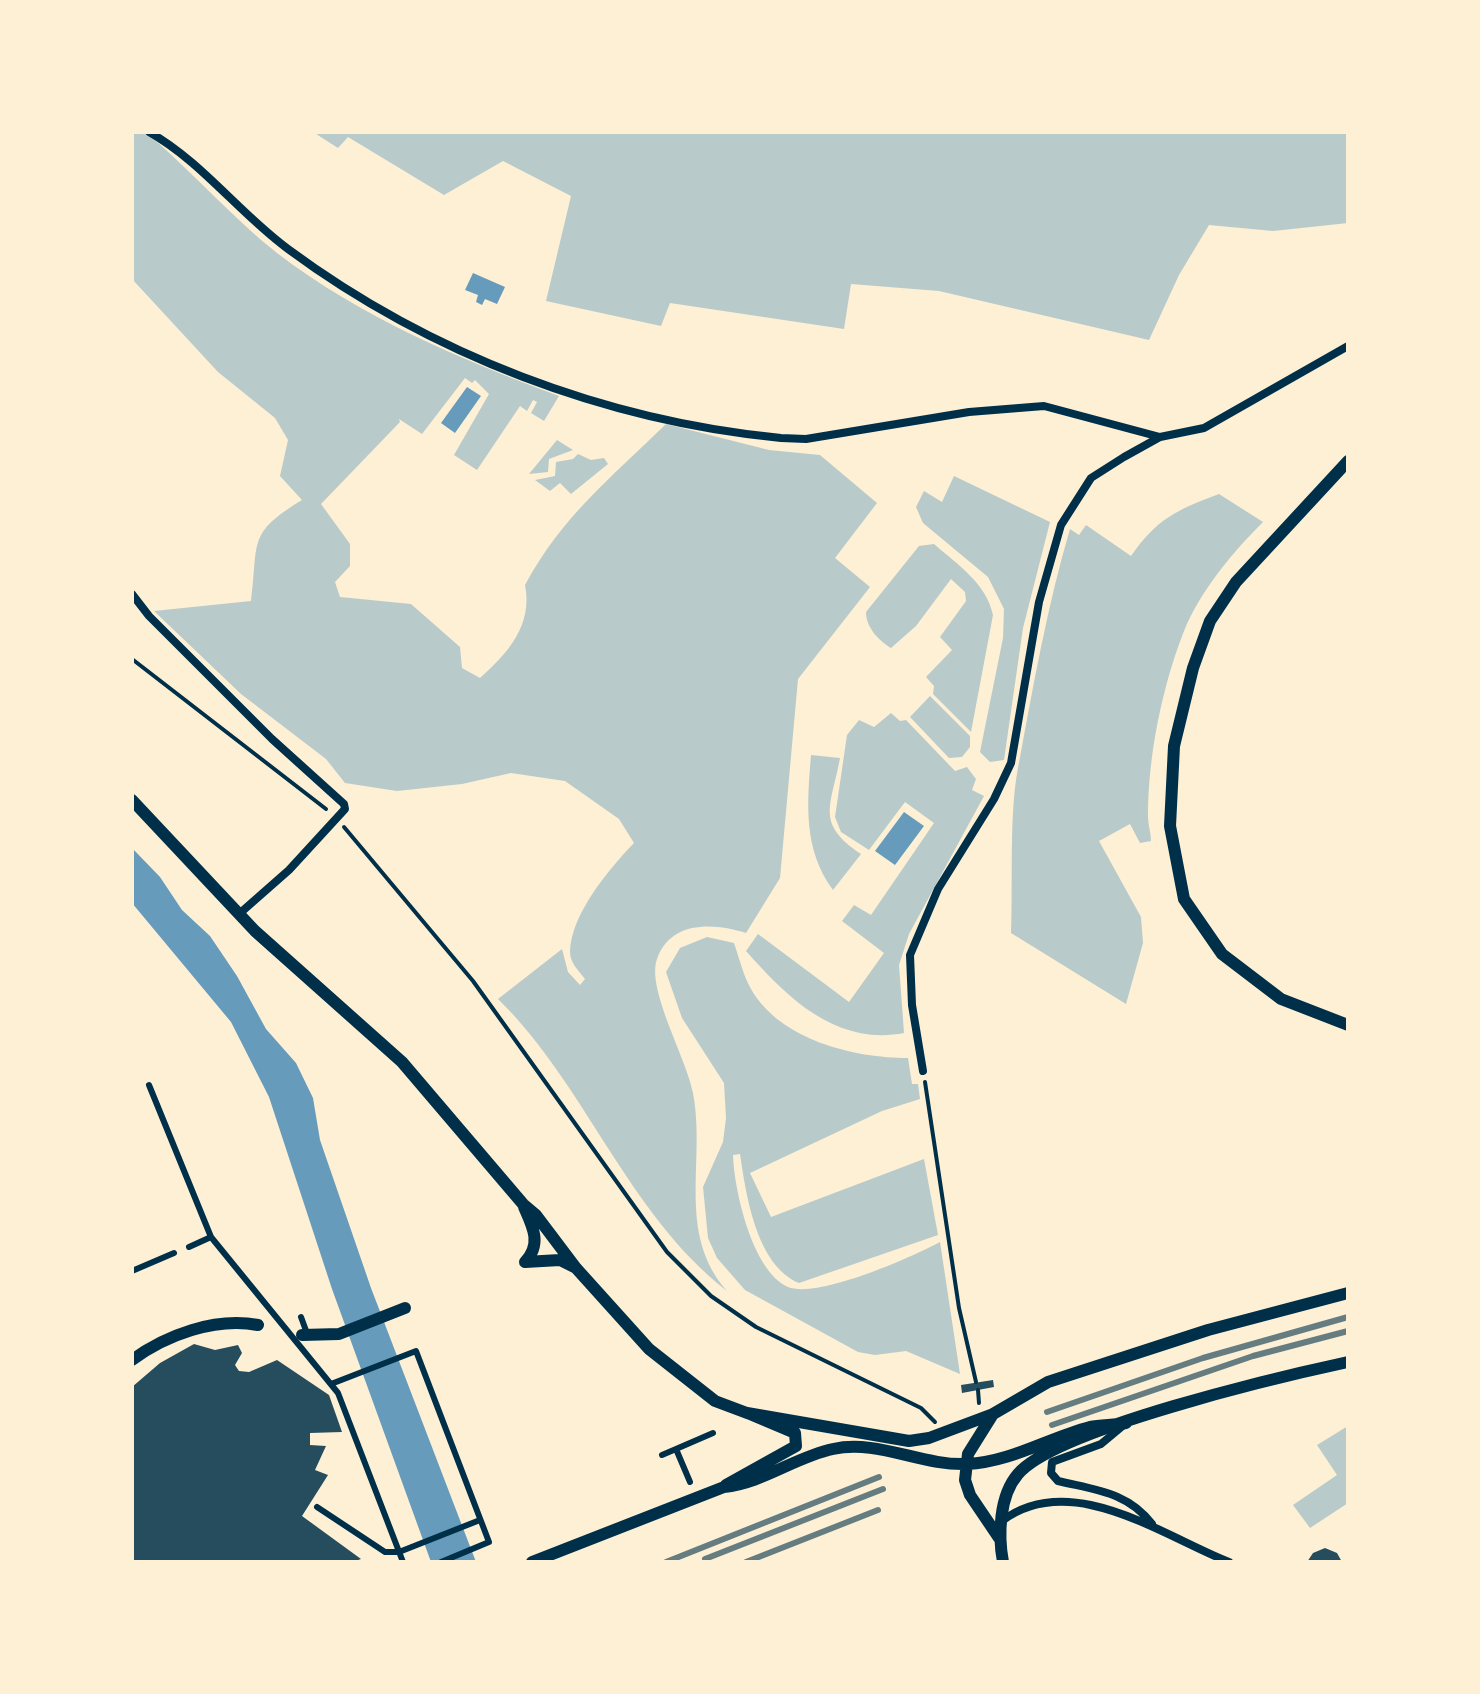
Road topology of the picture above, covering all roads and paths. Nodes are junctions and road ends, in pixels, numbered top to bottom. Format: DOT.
graph roads {
  1 [pos="149,132"];
  2 [pos="1348,346"];
  3 [pos="1160,437"];
  4 [pos="1348,461"];
  5 [pos="132,594"];
  6 [pos="132,659"];
  7 [pos="132,800"];
  8 [pos="329,812"];
  9 [pos="342,825"];
  10 [pos="239,914"];
  11 [pos="1348,1025"];
  12 [pos="923,1071"];
  13 [pos="149,1085"];
  14 [pos="523,1204"];
  15 [pos="211,1237"];
  16 [pos="189,1247"];
  17 [pos="174,1253"];
  18 [pos="576,1268"];
  19 [pos="132,1271"];
  20 [pos="1348,1293"];
  21 [pos="398,1311"];
  22 [pos="301,1317"];
  23 [pos="258,1325"];
  24 [pos="305,1336"];
  25 [pos="132,1360"];
  26 [pos="1348,1362"];
  27 [pos="976,1382"];
  28 [pos="331,1384"];
  29 [pos="747,1413"];
  30 [pos="993,1414"];
  31 [pos="1126,1423"];
  32 [pos="939,1428"];
  33 [pos="713,1433"];
  34 [pos="676,1449"];
  35 [pos="662,1455"];
  36 [pos="966,1464"];
  37 [pos="690,1482"];
  38 [pos="724,1487"];
  39 [pos="317,1507"];
  40 [pos="489,1520"];
  41 [pos="1002,1521"];
  42 [pos="478,1522"];
  43 [pos="1152,1525"];
  44 [pos="999,1538"];
  45 [pos="399,1552"];
  46 [pos="403,1562"];
  47 [pos="441,1562"];
  48 [pos="532,1562"];
  49 [pos="1003,1562"];
  50 [pos="1229,1562"];
  1 -- 3 [label="street"];
  2 -- 3 [label="street"];
  3 -- 12 [label="street"];
  4 -- 11 [label="main road"];
  5 -- 10 [label="street"];
  6 -- 8 [label="path"];
  7 -- 10 [label="main road"];
  9 -- 32 [label="path"];
  10 -- 14 [label="main road"];
  12 -- 27 [label="path"];
  13 -- 15 [label="street"];
  14 -- 18 [label="main road"];
  14 -- 18 [label="main road"];
  15 -- 16 [label="street"];
  15 -- 28 [label="street"];
  17 -- 19 [label="street"];
  18 -- 29 [label="main road"];
  20 -- 30 [label="main road"];
  21 -- 24 [label="main road"];
  22 -- 24 [label="street"];
  23 -- 25 [label="main road"];
  26 -- 31 [label="main road"];
  28 -- 42 [label="street"];
  28 -- 45 [label="street"];
  29 -- 32 [label="main road"];
  29 -- 38 [label="main road"];
  30 -- 32 [label="main road"];
  30 -- 36 [label="main road"];
  31 -- 36 [label="main road"];
  31 -- 41 [label="main road"];
  31 -- 43 [label="street"];
  33 -- 34 [label="street"];
  34 -- 35 [label="street"];
  34 -- 37 [label="street"];
  36 -- 38 [label="main road"];
  36 -- 44 [label="main road"];
  38 -- 48 [label="main road"];
  39 -- 45 [label="street"];
  40 -- 42 [label="street"];
  41 -- 43 [label="street"];
  41 -- 44 [label="main road"];
  42 -- 45 [label="street"];
  42 -- 47 [label="street"];
  43 -- 50 [label="street"];
  44 -- 49 [label="main road"];
  45 -- 46 [label="street"];
}
